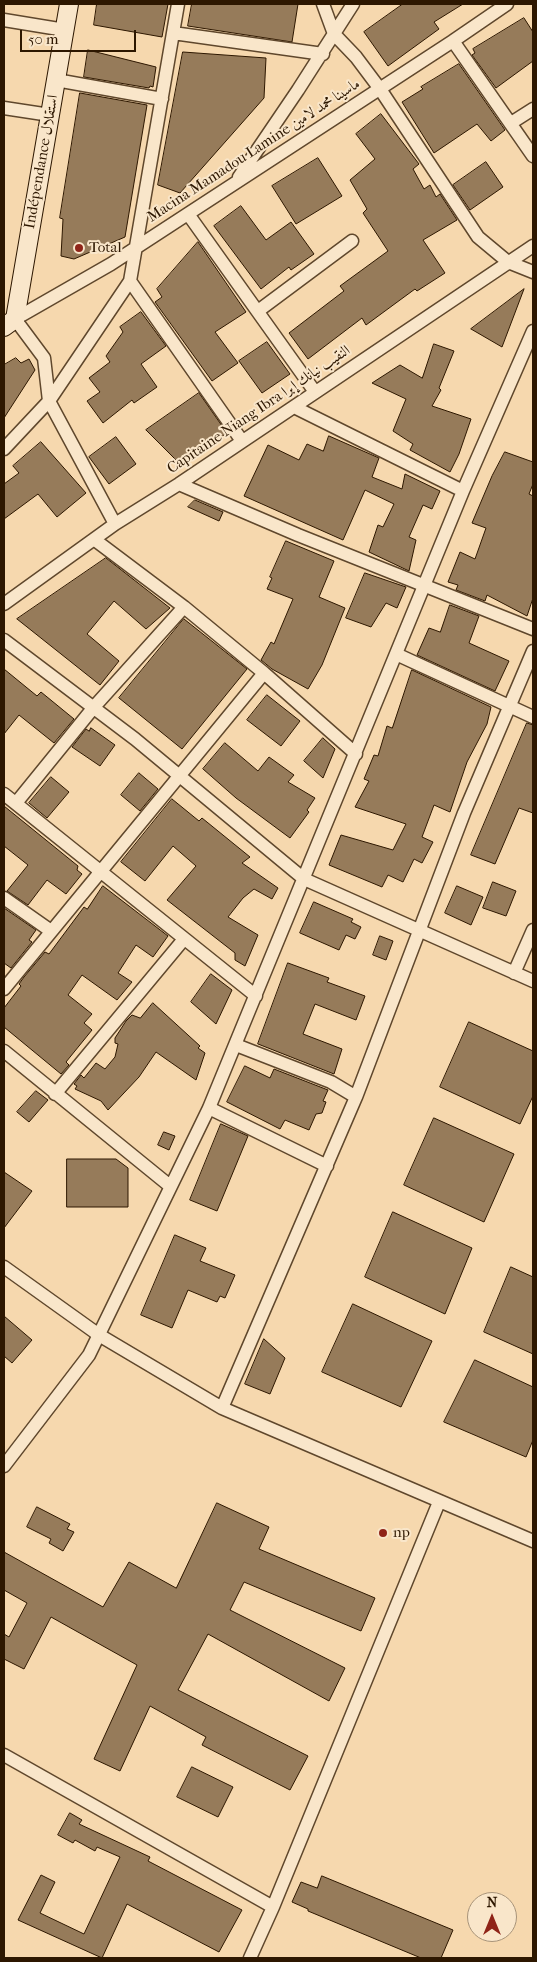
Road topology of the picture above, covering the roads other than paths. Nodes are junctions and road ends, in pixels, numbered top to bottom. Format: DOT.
graph roads {
  1 [pos="69,4"];
  2 [pos="178,4"];
  3 [pos="323,4"];
  4 [pos="353,4"];
  5 [pos="507,4"];
  6 [pos="4,20"];
  7 [pos="65,30"];
  8 [pos="173,33"];
  9 [pos="334,34"];
  10 [pos="453,41"];
  11 [pos="323,54"];
  12 [pos="56,80"];
  13 [pos="380,89"];
  14 [pos="162,99"];
  15 [pos="4,108"];
  16 [pos="533,108"];
  17 [pos="50,115"];
  18 [pos="511,124"];
  19 [pos="533,156"];
  20 [pos="236,180"];
  21 [pos="188,214"];
  22 [pos="352,241"];
  23 [pos="138,244"];
  24 [pos="533,246"];
  25 [pos="508,262"];
  26 [pos="533,272"];
  27 [pos="130,281"];
  28 [pos="258,311"];
  29 [pos="9,323"];
  30 [pos="533,331"];
  31 [pos="315,392"];
  32 [pos="49,401"];
  33 [pos="294,407"];
  34 [pos="242,440"];
  35 [pos="4,449"];
  36 [pos="179,484"];
  37 [pos="463,491"];
  38 [pos="114,524"];
  39 [pos="94,540"];
  40 [pos="424,585"];
  41 [pos="4,604"];
  42 [pos="184,607"];
  43 [pos="533,629"];
  44 [pos="4,640"];
  45 [pos="533,651"];
  46 [pos="396,654"];
  47 [pos="264,673"];
  48 [pos="94,707"];
  49 [pos="510,707"];
  50 [pos="533,717"];
  51 [pos="356,754"];
  52 [pos="180,775"];
  53 [pos="4,794"];
  54 [pos="16,803"];
  55 [pos="99,871"];
  56 [pos="304,879"];
  57 [pos="4,898"];
  58 [pos="420,930"];
  59 [pos="533,930"];
  60 [pos="50,931"];
  61 [pos="184,939"];
  62 [pos="514,973"];
  63 [pos="533,981"];
  64 [pos="4,988"];
  65 [pos="256,996"];
  66 [pos="236,1045"];
  67 [pos="4,1051"];
  68 [pos="56,1094"];
  69 [pos="356,1097"];
  70 [pos="209,1108"];
  71 [pos="327,1166"];
  72 [pos="170,1186"];
  73 [pos="4,1267"];
  74 [pos="99,1336"];
  75 [pos="222,1408"];
  76 [pos="4,1466"];
  77 [pos="439,1502"];
  78 [pos="533,1541"];
  79 [pos="4,1755"];
  80 [pos="273,1907"];
  81 [pos="250,1958"];
  1 -- 7 [label="street, Indépendance استقلال"];
  2 -- 8 [label="street"];
  3 -- 9 [label="street"];
  4 -- 9 [label="street"];
  5 -- 10 [label="street, Macina Mamadou Lamine ماسينا محمد لامين"];
  6 -- 7 [label="street"];
  7 -- 12 [label="street, Indépendance استقلال"];
  8 -- 11 [label="street"];
  8 -- 14 [label="street"];
  9 -- 11 [label="street"];
  9 -- 13 [label="street"];
  10 -- 13 [label="street, Macina Mamadou Lamine ماسينا محمد لامين"];
  10 -- 18 [label="street"];
  11 -- 20 [label="street"];
  12 -- 14 [label="street"];
  12 -- 17 [label="street, Indépendance استقلال"];
  13 -- 20 [label="street, Macina Mamadou Lamine ماسينا محمد لامين"];
  13 -- 25 [label="street"];
  14 -- 23 [label="street"];
  15 -- 17 [label="street"];
  16 -- 18 [label="street"];
  17 -- 29 [label="street, Indépendance استقلال"];
  18 -- 19 [label="street"];
  20 -- 21 [label="street, Macina Mamadou Lamine ماسينا محمد لامين"];
  21 -- 23 [label="street, Macina Mamadou Lamine ماسينا محمد لامين"];
  21 -- 28 [label="street"];
  22 -- 28 [label="street"];
  23 -- 27 [label="street"];
  23 -- 29 [label="street, Macina Mamadou Lamine ماسينا محمد لامين"];
  24 -- 25 [label="street, Capitaine Niang Ibra النقيب نيانك إبرا"];
  25 -- 26 [label="street"];
  25 -- 31 [label="street, Capitaine Niang Ibra النقيب نيانك إبرا"];
  27 -- 32 [label="street"];
  27 -- 34 [label="street"];
  28 -- 31 [label="street"];
  29 -- 32 [label="street"];
  30 -- 37 [label="street"];
  31 -- 33 [label="street, Capitaine Niang Ibra النقيب نيانك إبرا"];
  32 -- 35 [label="street"];
  32 -- 38 [label="street"];
  33 -- 34 [label="street, Capitaine Niang Ibra النقيب نيانك إبرا"];
  33 -- 37 [label="street"];
  34 -- 36 [label="street, Capitaine Niang Ibra النقيب نيانك إبرا"];
  36 -- 38 [label="street, Capitaine Niang Ibra النقيب نيانك إبرا"];
  36 -- 40 [label="street"];
  37 -- 40 [label="street"];
  38 -- 39 [label="street, Capitaine Niang Ibra النقيب نيانك إبرا"];
  39 -- 41 [label="street, Capitaine Niang Ibra النقيب نيانك إبرا"];
  39 -- 42 [label="street"];
  40 -- 43 [label="street"];
  40 -- 46 [label="street"];
  42 -- 47 [label="street"];
  42 -- 48 [label="street"];
  44 -- 48 [label="street"];
  45 -- 49 [label="street"];
  46 -- 49 [label="street"];
  46 -- 51 [label="street"];
  47 -- 51 [label="street"];
  47 -- 52 [label="street"];
  48 -- 52 [label="street"];
  48 -- 54 [label="street"];
  49 -- 50 [label="street"];
  49 -- 58 [label="street"];
  51 -- 56 [label="street"];
  52 -- 55 [label="street"];
  52 -- 56 [label="street"];
  53 -- 54 [label="street"];
  54 -- 55 [label="street"];
  55 -- 60 [label="street"];
  55 -- 61 [label="street"];
  56 -- 58 [label="street"];
  56 -- 65 [label="street"];
  57 -- 60 [label="street"];
  58 -- 62 [label="street"];
  58 -- 69 [label="street"];
  59 -- 62 [label="street"];
  60 -- 64 [label="street"];
  61 -- 65 [label="street"];
  61 -- 68 [label="street"];
  62 -- 63 [label="street"];
  65 -- 66 [label="street"];
  66 -- 69 [label="street"];
  66 -- 70 [label="street"];
  67 -- 68 [label="street"];
  68 -- 72 [label="street"];
  69 -- 71 [label="street"];
  70 -- 71 [label="street"];
  70 -- 72 [label="street"];
  71 -- 75 [label="street"];
  72 -- 74 [label="street"];
  73 -- 74 [label="street"];
  74 -- 75 [label="street"];
  74 -- 76 [label="street"];
  75 -- 77 [label="street"];
  77 -- 78 [label="street"];
  77 -- 80 [label="street"];
  79 -- 80 [label="street"];
  80 -- 81 [label="street"];
}
